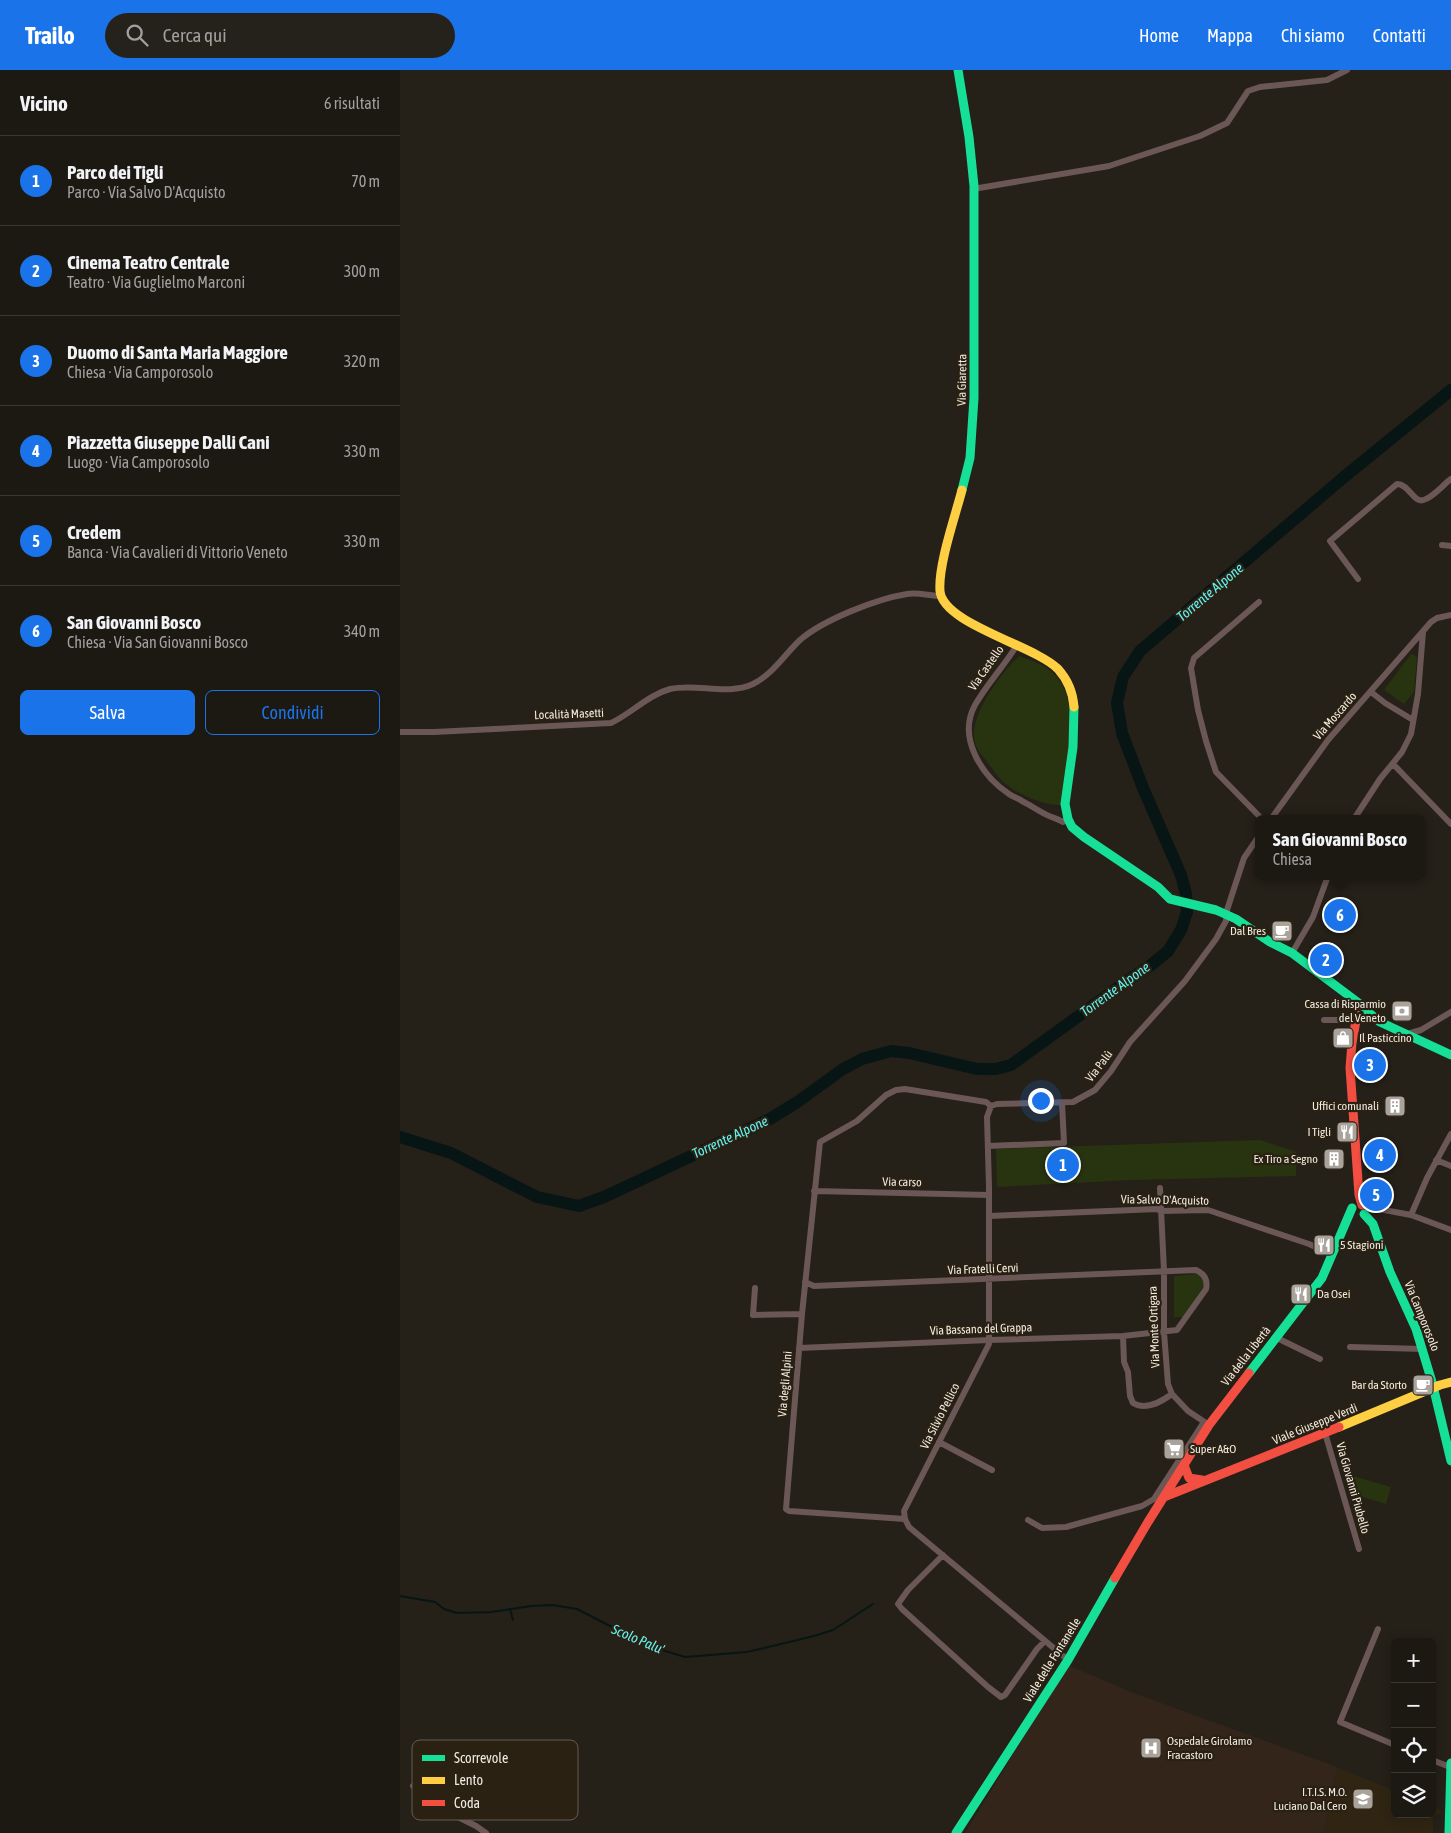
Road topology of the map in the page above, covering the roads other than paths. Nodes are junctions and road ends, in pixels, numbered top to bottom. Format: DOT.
graph roads {
  1 [pos="958,70"];
  2 [pos="1347,70"];
  3 [pos="974,189"];
  4 [pos="1451,479"];
  5 [pos="1442,545"];
  6 [pos="1451,546"];
  7 [pos="1358,579"];
  8 [pos="941,596"];
  9 [pos="1259,602"];
  10 [pos="1451,615"];
  11 [pos="1423,632"];
  12 [pos="1016,645"];
  13 [pos="1371,692"];
  14 [pos="1413,720"];
  15 [pos="400,732"];
  16 [pos="1393,764"];
  17 [pos="1258,815"];
  18 [pos="1274,815"];
  19 [pos="1357,815"];
  20 [pos="1068,819"];
  21 [pos="1451,824"];
  22 [pos="1255,842"];
  23 [pos="1327,880"];
  24 [pos="1227,915"];
  25 [pos="1292,953"];
  26 [pos="1451,1012"];
  27 [pos="1360,1015"];
  28 [pos="1324,1020"];
  29 [pos="1407,1034"];
  30 [pos="1451,1055"];
  31 [pos="1062,1103"];
  32 [pos="991,1106"];
  33 [pos="1451,1134"];
  34 [pos="820,1142"];
  35 [pos="988,1146"];
  36 [pos="1436,1160"];
  37 [pos="1451,1166"];
  38 [pos="1160,1188"];
  39 [pos="814,1191"];
  40 [pos="989,1195"];
  41 [pos="1360,1208"];
  42 [pos="1160,1210"];
  43 [pos="1411,1215"];
  44 [pos="989,1216"];
  45 [pos="1451,1230"];
  46 [pos="1333,1255"];
  47 [pos="1164,1272"];
  48 [pos="990,1280"];
  49 [pos="805,1282"];
  50 [pos="755,1288"];
  51 [pos="802,1314"];
  52 [pos="1164,1332"];
  53 [pos="1123,1336"];
  54 [pos="1276,1338"];
  55 [pos="989,1340"];
  56 [pos="1350,1347"];
  57 [pos="799,1348"];
  58 [pos="1423,1349"];
  59 [pos="1320,1359"];
  60 [pos="1451,1382"];
  61 [pos="1434,1388"];
  62 [pos="1172,1394"];
  63 [pos="1206,1424"];
  64 [pos="1325,1434"];
  65 [pos="939,1442"];
  66 [pos="1451,1461"];
  67 [pos="1184,1466"];
  68 [pos="992,1470"];
  69 [pos="1175,1476"];
  70 [pos="1189,1478"];
  71 [pos="1205,1480"];
  72 [pos="1164,1497"];
  73 [pos="1154,1499"];
  74 [pos="905,1519"];
  75 [pos="1028,1520"];
  76 [pos="1359,1549"];
  77 [pos="943,1555"];
  78 [pos="1378,1629"];
  79 [pos="1045,1641"];
  80 [pos="1068,1660"];
  81 [pos="1391,1743"];
  82 [pos="1436,1761"];
  83 [pos="1451,1765"];
  84 [pos="464,1820"];
  85 [pos="486,1833"];
  86 [pos="956,1833"];
  87 [pos="1449,1833"];
  1 -- 3 [label="street, Via Giaretta"];
  2 -- 3 [label="street"];
  3 -- 8 [label="street, Via Giaretta"];
  4 -- 7 [label="street"];
  5 -- 6 [label="street"];
  8 -- 12 [label="street"];
  8 -- 15 [label="street, Località Masetti"];
  9 -- 17 [label="street"];
  10 -- 11 [label="street, Via Moscardo"];
  11 -- 13 [label="street, Via Moscardo"];
  11 -- 14 [label="street"];
  12 -- 20 [label="street, Via Castello"];
  12 -- 20 [label="street, Via Castello"];
  13 -- 14 [label="street"];
  13 -- 18 [label="street, Via Moscardo"];
  14 -- 16 [label="street"];
  16 -- 19 [label="street"];
  16 -- 21 [label="street"];
  20 -- 24 [label="street"];
  22 -- 24 [label="street"];
  23 -- 25 [label="street"];
  24 -- 25 [label="street"];
  24 -- 31 [label="street, Via Palù"];
  25 -- 27 [label="street"];
  26 -- 29 [label="street"];
  27 -- 28 [label="street"];
  27 -- 29 [label="street"];
  27 -- 41 [label="street, Via Camporosolo"];
  29 -- 30 [label="street"];
  31 -- 32 [label="street, Via Palù"];
  31 -- 35 [label="street"];
  32 -- 34 [label="street, Via Palù"];
  32 -- 35 [label="street, Via Silvio Pellico"];
  33 -- 36 [label="street"];
  34 -- 39 [label="street, Via degli Alpini"];
  35 -- 40 [label="street, Via Silvio Pellico"];
  36 -- 37 [label="street"];
  36 -- 43 [label="street"];
  38 -- 42 [label="street, Via Monte Ortigara"];
  39 -- 40 [label="street, Via carso"];
  39 -- 49 [label="street, Via degli Alpini"];
  40 -- 44 [label="street, Via Silvio Pellico"];
  41 -- 43 [label="street"];
  41 -- 46 [label="street, Via della Libertà"];
  41 -- 58 [label="street, Via Camporosolo"];
  42 -- 44 [label="street, Via Salvo D'Acquisto"];
  42 -- 46 [label="street, Via Salvo D'Acquisto"];
  42 -- 47 [label="street, Via Monte Ortigara"];
  43 -- 45 [label="street"];
  44 -- 48 [label="street, Via Silvio Pellico"];
  46 -- 54 [label="street, Via della Libertà"];
  47 -- 48 [label="street, Via Fratelli Cervi"];
  47 -- 52 [label="street, Via Monte Ortigara"];
  47 -- 52 [label="street, Via Fratelli Cervi"];
  48 -- 49 [label="street, Via Fratelli Cervi"];
  48 -- 55 [label="street, Via Silvio Pellico"];
  49 -- 51 [label="street, Via degli Alpini"];
  50 -- 51 [label="street"];
  51 -- 57 [label="street, Via degli Alpini"];
  52 -- 53 [label="street, Via Bassano del Grappa"];
  52 -- 62 [label="street, Via Monte Ortigara"];
  53 -- 55 [label="street, Via Bassano del Grappa"];
  53 -- 62 [label="street"];
  54 -- 59 [label="street"];
  54 -- 63 [label="street, Via della Libertà"];
  55 -- 57 [label="street, Via Bassano del Grappa"];
  55 -- 65 [label="street, Via Silvio Pellico"];
  56 -- 58 [label="street"];
  57 -- 74 [label="street, Via degli Alpini"];
  58 -- 61 [label="street, Via Camporosolo"];
  60 -- 61 [label="street, Viale Giuseppe Verdi"];
  61 -- 64 [label="street, Viale Giuseppe Verdi"];
  61 -- 66 [label="street, Via Camporosolo"];
  62 -- 63 [label="street"];
  63 -- 67 [label="street, Via della Libertà"];
  63 -- 69 [label="street"];
  64 -- 71 [label="street, Viale Giuseppe Verdi"];
  64 -- 76 [label="street, Via Giovanni Piubello"];
  65 -- 68 [label="street"];
  65 -- 74 [label="street, Via Silvio Pellico"];
  67 -- 69 [label="street, Via della Libertà"];
  67 -- 70 [label="street"];
  69 -- 70 [label="street, Viale Giuseppe Verdi"];
  69 -- 72 [label="street, Via della Libertà"];
  69 -- 73 [label="street"];
  70 -- 71 [label="street, Viale Giuseppe Verdi"];
  71 -- 72 [label="street, Viale Giuseppe Verdi"];
  72 -- 73 [label="street"];
  72 -- 80 [label="street, Viale delle Fontanelle"];
  73 -- 75 [label="street"];
  74 -- 77 [label="street"];
  77 -- 79 [label="street"];
  77 -- 79 [label="street"];
  78 -- 81 [label="street"];
  79 -- 80 [label="street"];
  80 -- 86 [label="street, Viale delle Fontanelle"];
  82 -- 83 [label="street"];
  83 -- 87 [label="street"];
  84 -- 85 [label="street"];
}
